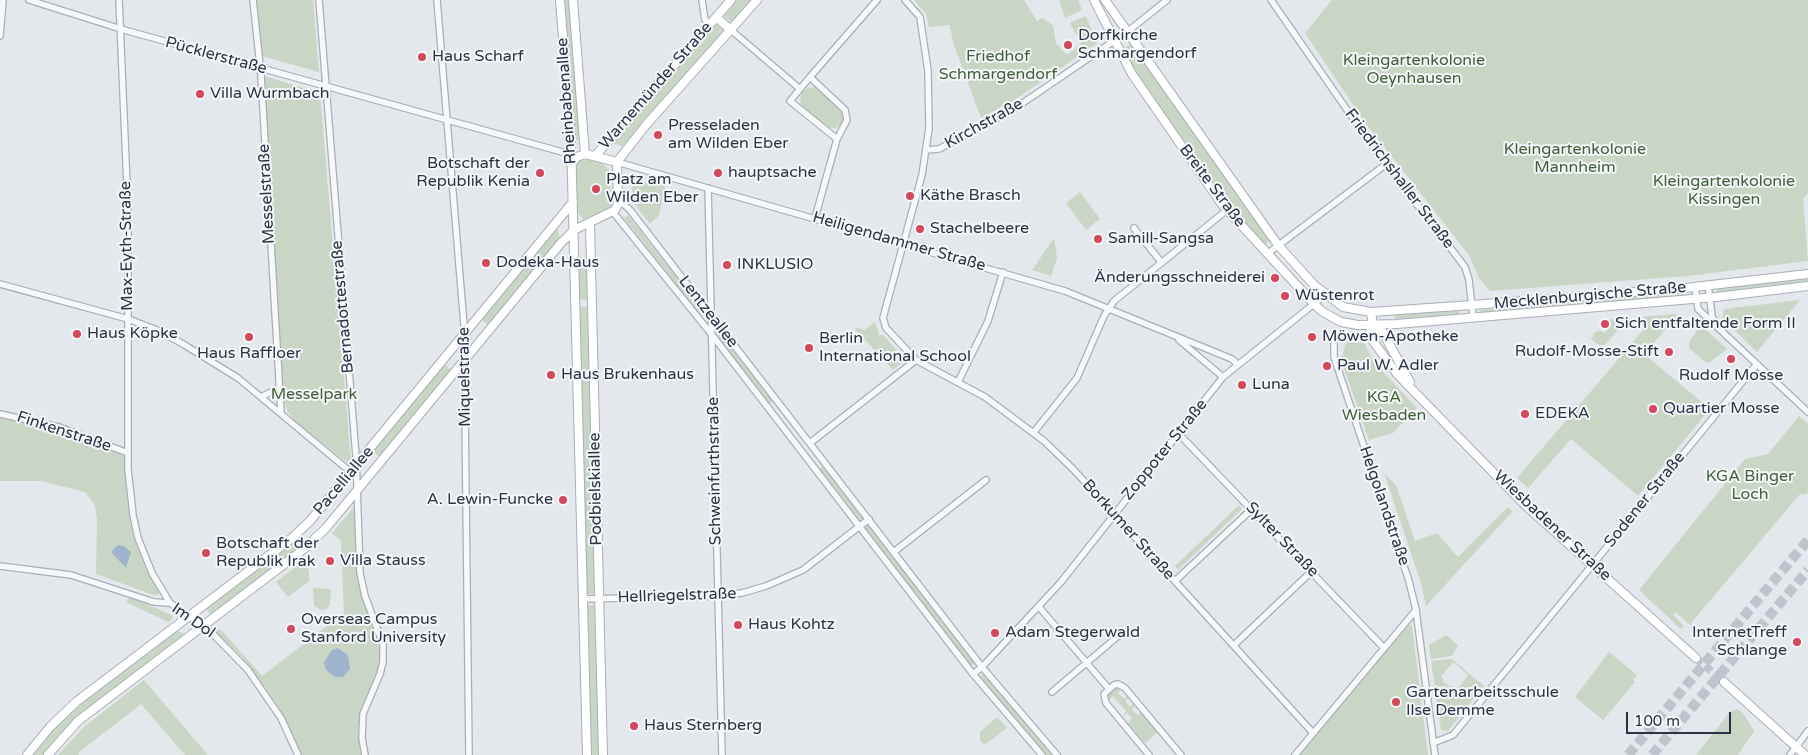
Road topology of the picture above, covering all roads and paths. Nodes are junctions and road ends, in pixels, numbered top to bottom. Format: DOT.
graph roads {
  1 [pos="2,0"];
  2 [pos="29,0"];
  3 [pos="119,0"];
  4 [pos="253,0"];
  5 [pos="319,0"];
  6 [pos="437,0"];
  7 [pos="560,0"];
  8 [pos="573,0"];
  9 [pos="702,0"];
  10 [pos="731,0"];
  11 [pos="757,0"];
  12 [pos="878,0"];
  13 [pos="905,0"];
  14 [pos="1094,0"];
  15 [pos="1105,0"];
  16 [pos="1167,0"];
  17 [pos="1271,0"];
  18 [pos="716,17"];
  19 [pos="709,24"];
  20 [pos="121,29"];
  21 [pos="731,30"];
  22 [pos="1127,32"];
  23 [pos="0,36"];
  24 [pos="1114,40"];
  25 [pos="260,68"];
  26 [pos="810,77"];
  27 [pos="326,86"];
  28 [pos="800,89"];
  29 [pos="447,120"];
  30 [pos="837,139"];
  31 [pos="926,150"];
  32 [pos="578,155"];
  33 [pos="596,155"];
  34 [pos="617,162"];
  35 [pos="1386,165"];
  36 [pos="708,188"];
  37 [pos="618,199"];
  38 [pos="573,202"];
  39 [pos="1227,210"];
  40 [pos="614,212"];
  41 [pos="815,218"];
  42 [pos="590,223"];
  43 [pos="1134,228"];
  44 [pos="574,230"];
  45 [pos="904,243"];
  46 [pos="1278,245"];
  47 [pos="1267,254"];
  48 [pos="1161,262"];
  49 [pos="1003,272"];
  50 [pos="1808,274"];
  51 [pos="0,284"];
  52 [pos="1708,285"];
  53 [pos="1808,286"];
  54 [pos="1695,287"];
  55 [pos="1325,295"];
  56 [pos="1709,297"];
  57 [pos="1696,298"];
  58 [pos="576,302"];
  59 [pos="591,302"];
  60 [pos="1314,304"];
  61 [pos="1472,305"];
  62 [pos="1108,309"];
  63 [pos="1371,312"];
  64 [pos="710,315"];
  65 [pos="1473,317"];
  66 [pos="128,319"];
  67 [pos="1373,326"];
  68 [pos="1718,327"];
  69 [pos="712,335"];
  70 [pos="464,336"];
  71 [pos="1175,337"];
  72 [pos="1334,344"];
  73 [pos="465,358"];
  74 [pos="916,360"];
  75 [pos="1757,364"];
  76 [pos="1238,365"];
  77 [pos="1224,377"];
  78 [pos="958,382"];
  79 [pos="279,388"];
  80 [pos="1413,388"];
  81 [pos="261,397"];
  82 [pos="1808,412"];
  83 [pos="281,413"];
  84 [pos="0,414"];
  85 [pos="796,426"];
  86 [pos="1034,432"];
  87 [pos="788,433"];
  88 [pos="1179,434"];
  89 [pos="810,443"];
  90 [pos="128,453"];
  91 [pos="824,461"];
  92 [pos="357,466"];
  93 [pos="815,468"];
  94 [pos="354,475"];
  95 [pos="986,480"];
  96 [pos="358,490"];
  97 [pos="1252,509"];
  98 [pos="1114,514"];
  99 [pos="869,519"];
  100 [pos="306,525"];
  101 [pos="860,526"];
  102 [pos="318,536"];
  103 [pos="292,538"];
  104 [pos="304,549"];
  105 [pos="895,552"];
  106 [pos="1593,565"];
  107 [pos="0,566"];
  108 [pos="1312,571"];
  109 [pos="1175,581"];
  110 [pos="717,596"];
  111 [pos="583,599"];
  112 [pos="599,599"];
  113 [pos="170,603"];
  114 [pos="1040,607"];
  115 [pos="1416,610"];
  116 [pos="189,617"];
  117 [pos="203,627"];
  118 [pos="1123,632"];
  119 [pos="1234,646"];
  120 [pos="1384,648"];
  121 [pos="1696,658"];
  122 [pos="1087,663"];
  123 [pos="982,667"];
  124 [pos="973,674"];
  125 [pos="1724,682"];
  126 [pos="1109,689"];
  127 [pos="1052,692"];
  128 [pos="1808,732"];
  129 [pos="1313,733"];
  130 [pos="1433,743"];
  131 [pos="1796,747"];
  132 [pos="1145,754"];
  133 [pos="27,755"];
  134 [pos="48,755"];
  135 [pos="298,755"];
  136 [pos="365,755"];
  137 [pos="469,755"];
  138 [pos="587,755"];
  139 [pos="603,755"];
  140 [pos="722,755"];
  141 [pos="1042,755"];
  142 [pos="1056,755"];
  143 [pos="1180,755"];
  144 [pos="1295,755"];
  145 [pos="1434,755"];
  146 [pos="1790,755"];
  147 [pos="1805,755"];
  1 -- 23 [label="street"];
  2 -- 20 [label="street, Pücklerstraße"];
  3 -- 20 [label="street, Max-Eyth-Straße"];
  4 -- 25 [label="street, Messelstraße"];
  5 -- 27 [label="street, Bernadottestraße"];
  6 -- 29 [label="street, Miquelstraße"];
  7 -- 32 [label="street, Rheinbabenallee"];
  8 -- 32 [label="street, Rheinbabenallee"];
  9 -- 19 [label="street"];
  10 -- 18 [label="street, Warnemünder Straße"];
  11 -- 21 [label="street, Warnemünder Straße"];
  12 -- 26 [label="street"];
  13 -- 31 [label="street, Borkumer Straße"];
  14 -- 24 [label="street, Breite Straße"];
  15 -- 22 [label="street, Breite Straße"];
  16 -- 22 [label="street, Kirchstraße"];
  17 -- 35 [label="street, Friedrichshaller Straße"];
  18 -- 19 [label="street, Warnemünder Straße"];
  18 -- 21 [label="street, Warnemünder Straße"];
  19 -- 33 [label="street, Warnemünder Straße"];
  20 -- 25 [label="street, Pücklerstraße"];
  20 -- 66 [label="street, Max-Eyth-Straße"];
  21 -- 28 [label="street"];
  21 -- 34 [label="street, Warnemünder Straße"];
  22 -- 24 [label="street, Kirchstraße"];
  22 -- 46 [label="street, Breite Straße"];
  24 -- 31 [label="street, Kirchstraße"];
  24 -- 39 [label="street, Breite Straße"];
  25 -- 27 [label="street, Pücklerstraße"];
  25 -- 79 [label="street, Messelstraße"];
  26 -- 28 [label="street"];
  26 -- 30 [label="street"];
  27 -- 29 [label="street, Pücklerstraße"];
  27 -- 92 [label="street, Bernadottestraße"];
  28 -- 30 [label="street"];
  29 -- 32 [label="street, Pücklerstraße"];
  29 -- 70 [label="street, Miquelstraße"];
  30 -- 41 [label="street"];
  31 -- 45 [label="street, Borkumer Straße"];
  32 -- 33 [label="street"];
  32 -- 38 [label="street, Rheinbabenallee"];
  33 -- 34 [label="street"];
  34 -- 36 [label="street, Heiligendammer Straße"];
  34 -- 37 [label="street"];
  35 -- 46 [label="street"];
  35 -- 61 [label="street, Friedrichshaller Straße"];
  36 -- 41 [label="street, Heiligendammer Straße"];
  36 -- 64 [label="street, Schweinfurthstraße"];
  37 -- 40 [label="street"];
  37 -- 64 [label="street, Lentzeallee"];
  38 -- 44 [label="street"];
  38 -- 70 [label="street, Pacelliallee"];
  39 -- 47 [label="street, Breite Straße"];
  39 -- 48 [label="street"];
  40 -- 42 [label="street"];
  40 -- 69 [label="street, Lentzeallee"];
  41 -- 45 [label="street, Heiligendammer Straße"];
  42 -- 44 [label="street"];
  42 -- 59 [label="street, Podbielskiallee"];
  43 -- 48 [label="street"];
  44 -- 58 [label="street, Podbielskiallee"];
  44 -- 73 [label="street, Pacelliallee"];
  45 -- 49 [label="street, Heiligendammer Straße"];
  45 -- 74 [label="street, Borkumer Straße"];
  46 -- 47 [label="street"];
  46 -- 55 [label="street, Breite Straße"];
  47 -- 60 [label="street, Breite Straße"];
  48 -- 62 [label="street"];
  49 -- 62 [label="street, Heiligendammer Straße"];
  49 -- 78 [label="street"];
  50 -- 52 [label="street, Mecklenburgische Straße"];
  51 -- 66 [label="street"];
  52 -- 54 [label="street, Mecklenburgische Straße"];
  52 -- 56 [label="street"];
  53 -- 56 [label="street, Mecklenburgische Straße"];
  54 -- 57 [label="street"];
  54 -- 61 [label="street, Mecklenburgische Straße"];
  55 -- 60 [label="street, Zoppoter Straße"];
  55 -- 63 [label="street, Breite Straße"];
  56 -- 57 [label="street, Mecklenburgische Straße"];
  56 -- 68 [label="street"];
  57 -- 65 [label="street, Mecklenburgische Straße"];
  57 -- 68 [label="street"];
  58 -- 59 [label="street"];
  58 -- 111 [label="street, Podbielskiallee"];
  59 -- 112 [label="street, Podbielskiallee"];
  60 -- 67 [label="street, Breite Straße"];
  60 -- 76 [label="street, Zoppoter Straße"];
  61 -- 63 [label="street, Mecklenburgische Straße"];
  61 -- 65 [label="street, Friedrichshaller Straße"];
  62 -- 71 [label="street, Heiligendammer Straße"];
  62 -- 86 [label="street"];
  63 -- 67 [label="street, Wiesbadener Straße"];
  64 -- 69 [label="street, Schweinfurthstraße"];
  64 -- 85 [label="street, Lentzeallee"];
  65 -- 67 [label="street, Mecklenburgische Straße"];
  66 -- 81 [label="street"];
  66 -- 90 [label="street, Max-Eyth-Straße"];
  67 -- 80 [label="street, Wiesbadener Straße"];
  67 -- 80 [label="street, Wiesbadener Straße"];
  68 -- 75 [label="street"];
  69 -- 87 [label="street, Lentzeallee"];
  69 -- 110 [label="street, Schweinfurthstraße"];
  70 -- 73 [label="street, Miquelstraße"];
  70 -- 92 [label="street, Pacelliallee"];
  71 -- 76 [label="street, Heiligendammer Straße"];
  71 -- 77 [label="street, Heiligendammer Straße"];
  72 -- 115 [label="street, Helgolandstraße"];
  73 -- 96 [label="street, Pacelliallee"];
  73 -- 137 [label="street, Miquelstraße"];
  74 -- 78 [label="street, Borkumer Straße"];
  74 -- 89 [label="street"];
  75 -- 82 [label="street"];
  75 -- 106 [label="street, Sodener Straße"];
  76 -- 77 [label="street, Zoppoter Straße"];
  77 -- 88 [label="street, Zoppoter Straße"];
  78 -- 86 [label="street, Borkumer Straße"];
  79 -- 81 [label="street"];
  79 -- 83 [label="street, Messelstraße"];
  80 -- 106 [label="street, Wiesbadener Straße"];
  81 -- 83 [label="street"];
  83 -- 94 [label="street"];
  84 -- 90 [label="street, Finkenstraße"];
  85 -- 87 [label="street"];
  85 -- 89 [label="street, Lentzeallee"];
  86 -- 98 [label="street, Borkumer Straße"];
  87 -- 93 [label="street, Lentzeallee"];
  88 -- 97 [label="street, Sylter Straße"];
  88 -- 98 [label="street, Zoppoter Straße"];
  89 -- 91 [label="street, Lentzeallee"];
  90 -- 113 [label="street, Max-Eyth-Straße"];
  91 -- 93 [label="street"];
  91 -- 99 [label="street, Lentzeallee"];
  92 -- 94 [label="street, Pacelliallee"];
  93 -- 101 [label="street, Lentzeallee"];
  94 -- 96 [label="street"];
  94 -- 100 [label="street, Pacelliallee"];
  95 -- 105 [label="street"];
  96 -- 102 [label="street, Pacelliallee"];
  96 -- 136 [label="street"];
  97 -- 108 [label="street, Sylter Straße"];
  97 -- 109 [label="street"];
  98 -- 109 [label="street, Borkumer Straße"];
  98 -- 114 [label="street, Zoppoter Straße"];
  99 -- 101 [label="street, Hellriegelstraße"];
  99 -- 105 [label="street, Lentzeallee"];
  100 -- 102 [label="street"];
  100 -- 103 [label="street, Pacelliallee"];
  101 -- 110 [label="street, Hellriegelstraße"];
  101 -- 124 [label="street, Lentzeallee"];
  102 -- 104 [label="street, Pacelliallee"];
  103 -- 104 [label="street"];
  103 -- 116 [label="street, Pacelliallee"];
  104 -- 117 [label="street, Pacelliallee"];
  105 -- 123 [label="street, Lentzeallee"];
  106 -- 121 [label="street, Wiesbadener Straße"];
  106 -- 130 [label="street, Sodener Straße"];
  107 -- 113 [label="street, Im Dol"];
  108 -- 119 [label="street"];
  108 -- 120 [label="street, Sylter Straße"];
  109 -- 119 [label="street, Borkumer Straße"];
  110 -- 112 [label="street, Hellriegelstraße"];
  110 -- 140 [label="street, Schweinfurthstraße"];
  111 -- 112 [label="street, Hellriegelstraße"];
  111 -- 138 [label="street, Podbielskiallee"];
  112 -- 139 [label="street, Podbielskiallee"];
  113 -- 116 [label="street, Im Dol"];
  114 -- 122 [label="street"];
  114 -- 123 [label="street, Zoppoter Straße"];
  115 -- 120 [label="street"];
  115 -- 130 [label="street, Helgolandstraße"];
  116 -- 117 [label="street, Im Dol"];
  116 -- 133 [label="street, Pacelliallee"];
  117 -- 134 [label="street, Pacelliallee"];
  117 -- 135 [label="street, Im Dol"];
  118 -- 122 [label="street"];
  119 -- 129 [label="street, Borkumer Straße"];
  120 -- 129 [label="street"];
  122 -- 126 [label="street"];
  122 -- 127 [label="street"];
  123 -- 124 [label="street"];
  123 -- 142 [label="street, Lentzeallee"];
  124 -- 141 [label="street, Lentzeallee"];
  125 -- 131 [label="street"];
  126 -- 132 [label="street"];
  126 -- 143 [label="street"];
  128 -- 131 [label="street"];
  129 -- 144 [label="street"];
  130 -- 145 [label="street, Helgolandstraße"];
  131 -- 146 [label="street"];
  131 -- 147 [label="street"];
}
